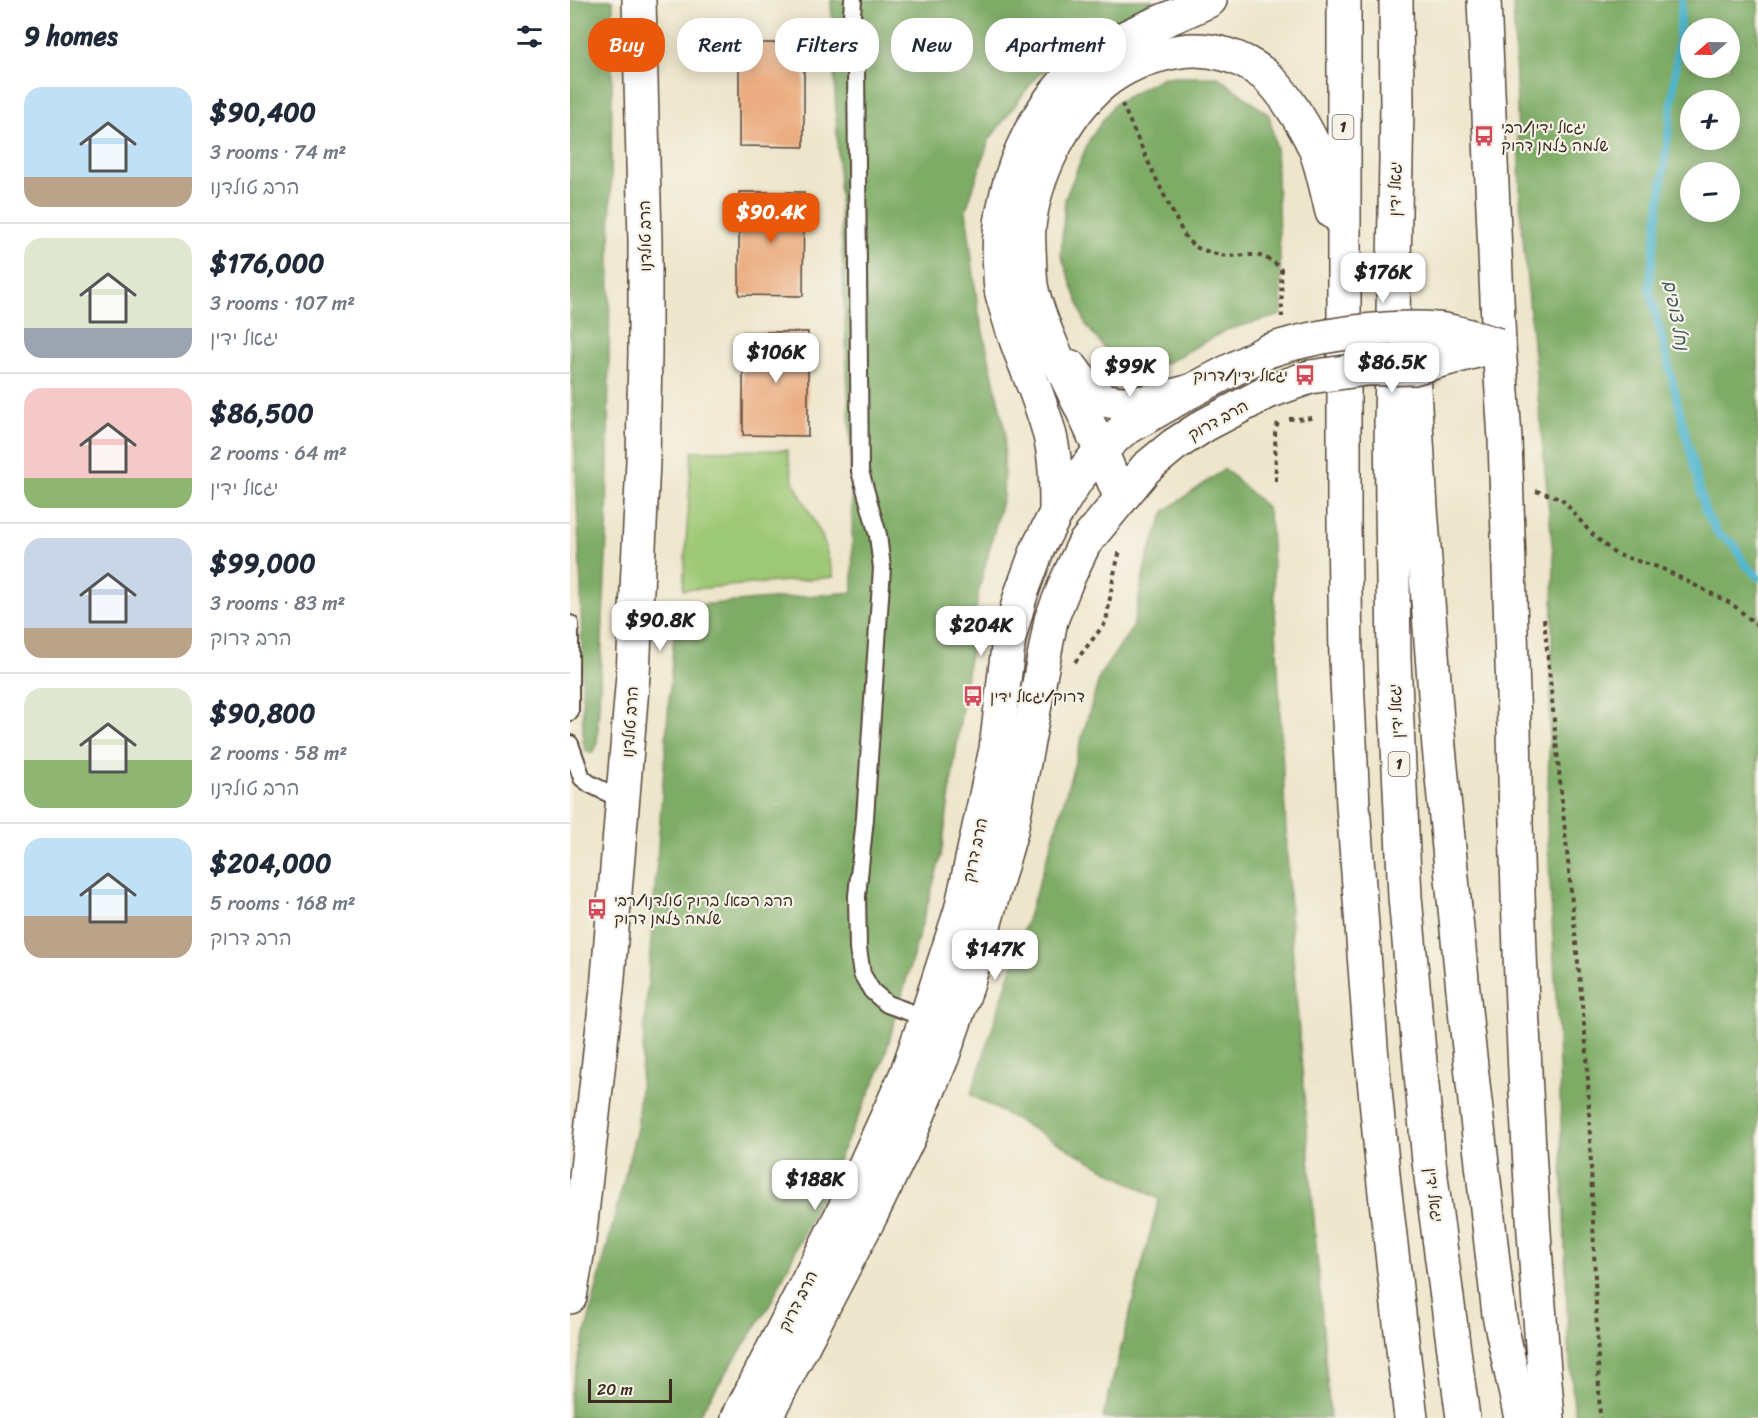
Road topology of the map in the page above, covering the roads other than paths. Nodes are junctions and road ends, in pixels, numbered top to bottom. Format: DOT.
graph roads {
  1 [pos="639,0"];
  2 [pos="854,0"];
  3 [pos="1210,0"];
  4 [pos="1344,0"];
  5 [pos="1396,0"];
  6 [pos="1484,0"];
  7 [pos="1397,106"];
  8 [pos="1344,254"];
  9 [pos="1049,340"];
  10 [pos="1499,345"];
  11 [pos="1191,391"];
  12 [pos="1101,450"];
  13 [pos="1121,499"];
  14 [pos="1056,513"];
  15 [pos="570,624"];
  16 [pos="570,712"];
  17 [pos="570,744"];
  18 [pos="624,801"];
  19 [pos="926,1017"];
  20 [pos="570,1297"];
  21 [pos="738,1418"];
  22 [pos="765,1418"];
  23 [pos="1411,1418"];
  24 [pos="1463,1418"];
  25 [pos="1521,1418"];
  26 [pos="1548,1418"];
  1 -- 18 [label="main road, הרב טולדנו"];
  2 -- 19 [label="lane"];
  3 -- 14 [label="main road"];
  4 -- 8 [label="main road, 1"];
  5 -- 7 [label="main road, יגאל ידין / 1"];
  6 -- 10 [label="main road"];
  7 -- 24 [label="main road, יגאל ידין / 1"];
  7 -- 25 [label="main road"];
  8 -- 9 [label="main road"];
  8 -- 23 [label="main road, 1"];
  9 -- 11 [label="main road"];
  9 -- 12 [label="main road"];
  10 -- 11 [label="main road, הרב דרוק, bridge"];
  10 -- 13 [label="main road, הרב דרוק, bridge"];
  10 -- 26 [label="main road, bridge"];
  11 -- 12 [label="main road, הרב דרוק"];
  12 -- 13 [label="main road"];
  12 -- 14 [label="main road, הרב דרוק"];
  13 -- 22 [label="main road, הרב דרוק"];
  14 -- 19 [label="main road, הרב דרוק"];
  15 -- 16 [label="lane"];
  17 -- 18 [label="lane"];
  18 -- 20 [label="main road, הרב טולדנו"];
  19 -- 21 [label="main road, הרב דרוק"];
}
